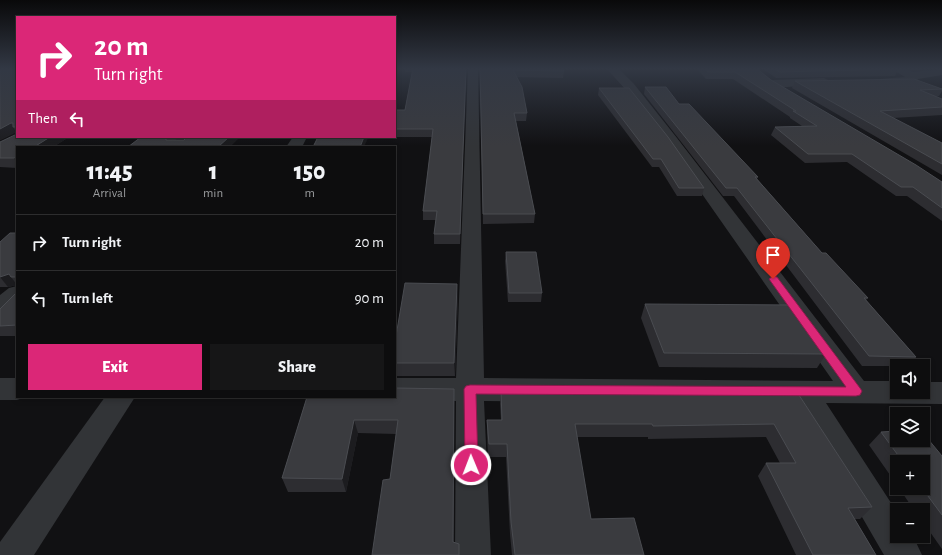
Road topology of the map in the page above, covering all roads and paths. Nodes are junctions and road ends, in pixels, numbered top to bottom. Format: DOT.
graph roads {
  1 [pos="473,94"];
  2 [pos="635,94"];
  3 [pos="791,94"];
  4 [pos="794,96"];
  5 [pos="16,293"];
  6 [pos="0,308"];
  7 [pos="0,389"];
  8 [pos="16,389"];
  9 [pos="396,389"];
  10 [pos="470,389"];
  11 [pos="803,391"];
  12 [pos="856,391"];
  13 [pos="942,393"];
  14 [pos="120,398"];
  15 [pos="13,555"];
  16 [pos="473,555"];
  17 [pos="904,555"];
  1 -- 10 [label="street"];
  2 -- 12 [label="street"];
  3 -- 4 [label="street"];
  5 -- 6 [label="street"];
  7 -- 8 [label="street"];
  9 -- 10 [label="street"];
  10 -- 11 [label="street"];
  10 -- 16 [label="street"];
  11 -- 12 [label="street"];
  11 -- 17 [label="street"];
  12 -- 13 [label="street"];
  14 -- 15 [label="street"];
}
